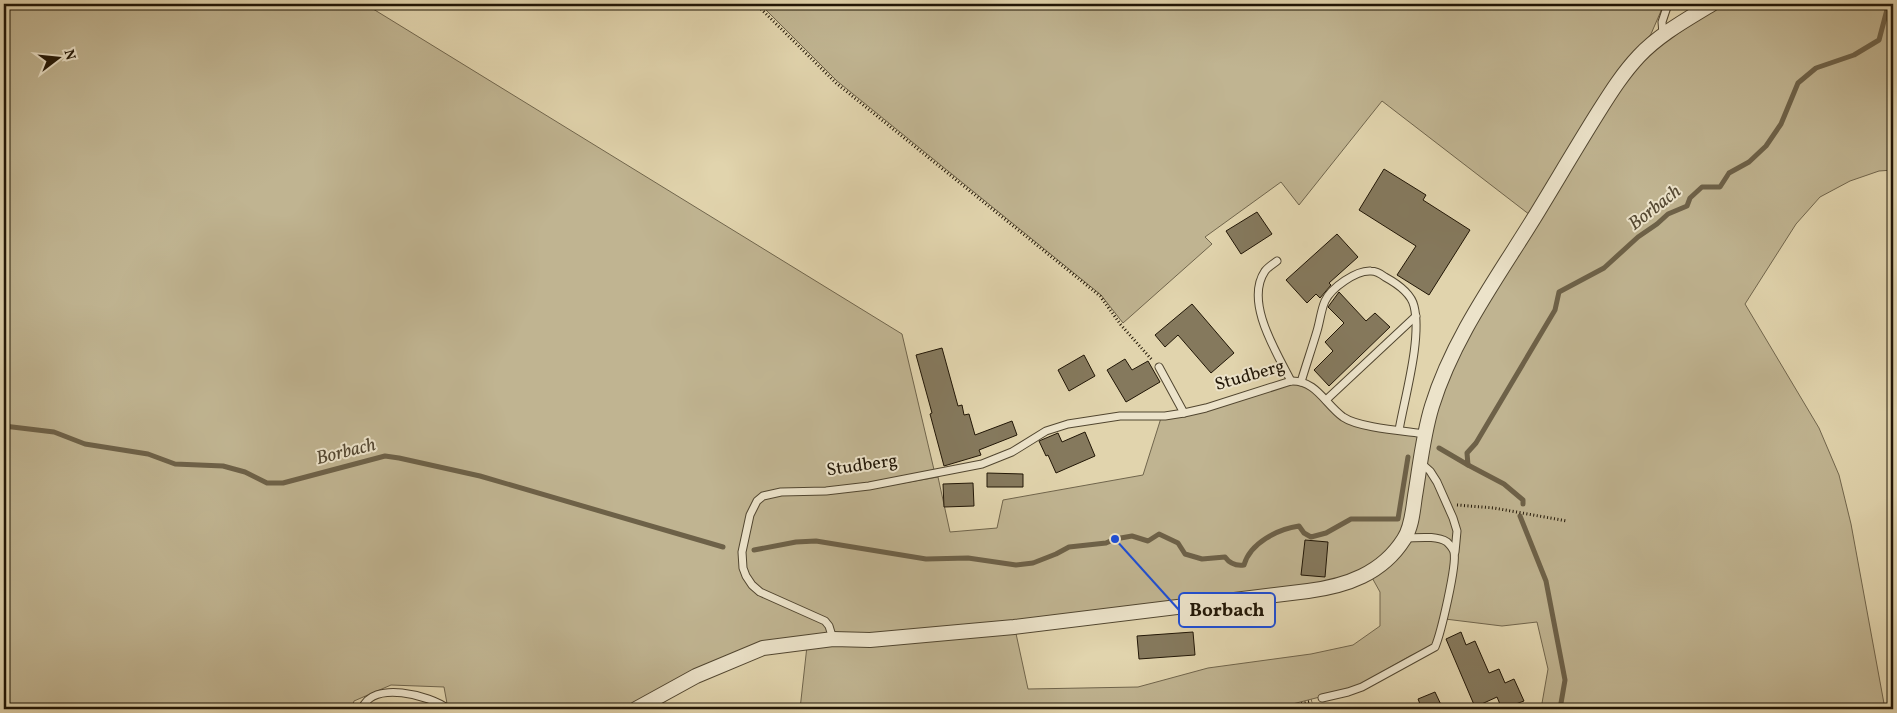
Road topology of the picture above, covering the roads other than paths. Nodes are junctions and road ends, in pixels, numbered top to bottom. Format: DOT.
graph roads {
  1 [pos="1668,4"];
  2 [pos="1712,4"];
  3 [pos="1663,34"];
  4 [pos="1277,261"];
  5 [pos="1416,316"];
  6 [pos="1159,367"];
  7 [pos="1291,381"];
  8 [pos="1301,382"];
  9 [pos="1326,400"];
  10 [pos="1184,413"];
  11 [pos="1399,430"];
  12 [pos="1425,434"];
  13 [pos="1420,463"];
  14 [pos="1405,538"];
  15 [pos="1454,558"];
  16 [pos="833,639"];
  17 [pos="1322,698"];
  18 [pos="362,709"];
  19 [pos="448,709"];
  20 [pos="636,709"];
  1 -- 3 [label="lane"];
  2 -- 3 [label="street"];
  3 -- 12 [label="street"];
  4 -- 7 [label="lane"];
  5 -- 8 [label="lane"];
  5 -- 9 [label="lane"];
  5 -- 11 [label="lane"];
  6 -- 10 [label="lane"];
  7 -- 8 [label="lane, Studberg"];
  7 -- 10 [label="lane, Studberg"];
  8 -- 9 [label="lane, Studberg"];
  9 -- 11 [label="lane, Studberg"];
  10 -- 16 [label="lane, Studberg"];
  11 -- 12 [label="lane, Studberg"];
  12 -- 13 [label="street"];
  13 -- 14 [label="street"];
  13 -- 15 [label="lane"];
  14 -- 15 [label="lane"];
  14 -- 16 [label="street"];
  15 -- 17 [label="lane"];
  16 -- 20 [label="street"];
  18 -- 19 [label="lane"];
}
